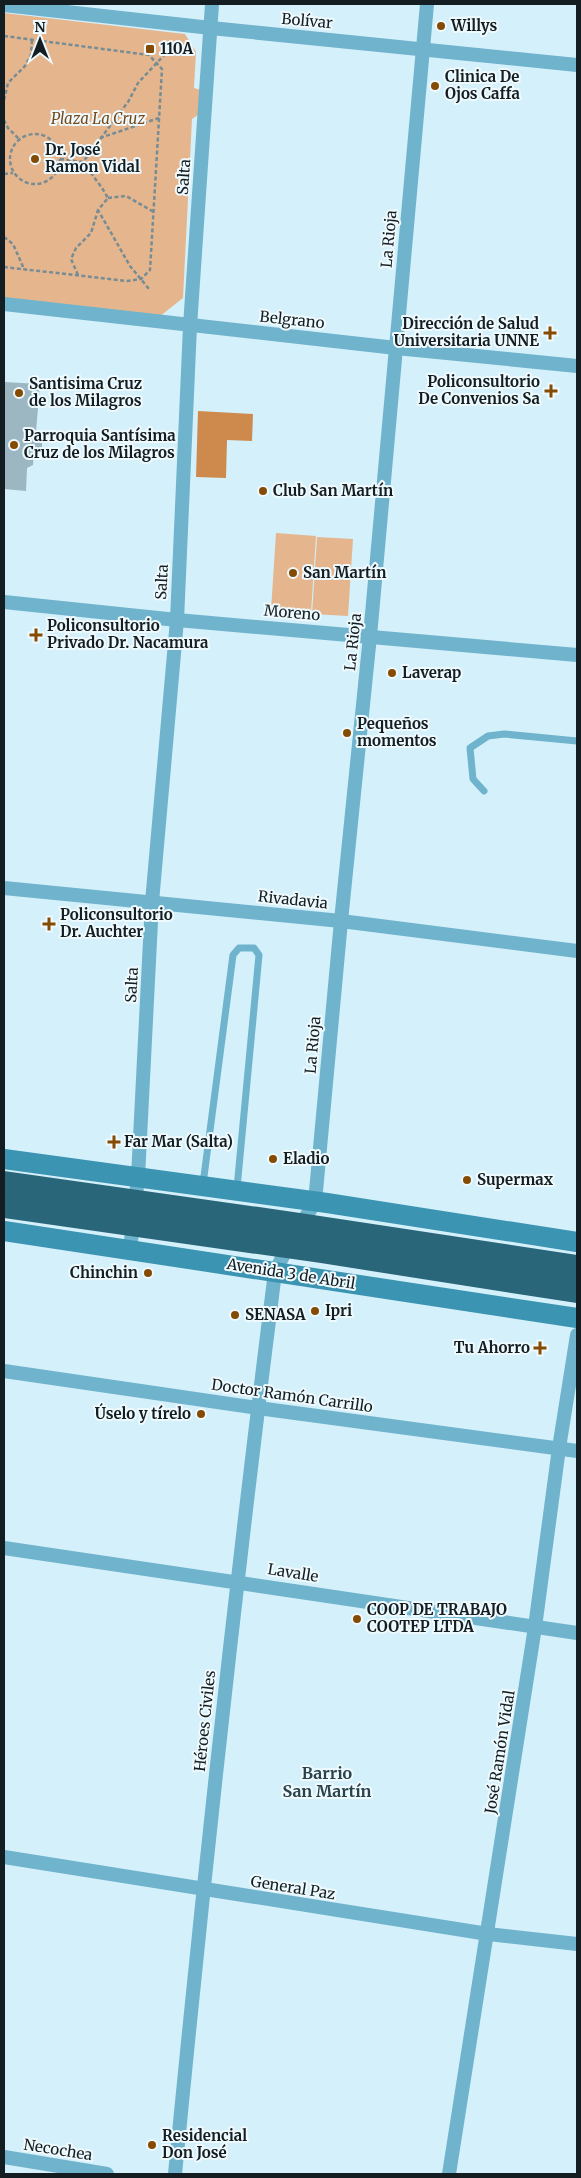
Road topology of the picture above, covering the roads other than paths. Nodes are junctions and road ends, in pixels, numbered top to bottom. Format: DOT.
graph roads {
  1 [pos="212,4"];
  2 [pos="427,4"];
  3 [pos="4,5"];
  4 [pos="211,28"];
  5 [pos="422,49"];
  6 [pos="577,65"];
  7 [pos="4,304"];
  8 [pos="190,326"];
  9 [pos="396,348"];
  10 [pos="577,366"];
  11 [pos="4,602"];
  12 [pos="177,620"];
  13 [pos="370,636"];
  14 [pos="577,655"];
  15 [pos="577,741"];
  16 [pos="484,791"];
  17 [pos="4,888"];
  18 [pos="152,902"];
  19 [pos="341,922"];
  20 [pos="577,951"];
  21 [pos="4,1159"];
  22 [pos="138,1177"];
  23 [pos="4,1183"];
  24 [pos="203,1186"];
  25 [pos="236,1191"];
  26 [pos="43,1200"];
  27 [pos="315,1202"];
  28 [pos="4,1205"];
  29 [pos="4,1210"];
  30 [pos="134,1214"];
  31 [pos="4,1231"];
  32 [pos="294,1236"];
  33 [pos="577,1242"];
  34 [pos="130,1250"];
  35 [pos="577,1268"];
  36 [pos="275,1272"];
  37 [pos="577,1290"];
  38 [pos="577,1318"];
  39 [pos="577,1334"];
  40 [pos="4,1371"];
  41 [pos="258,1408"];
  42 [pos="559,1448"];
  43 [pos="577,1450"];
  44 [pos="4,1548"];
  45 [pos="236,1581"];
  46 [pos="535,1628"];
  47 [pos="577,1633"];
  48 [pos="4,1858"];
  49 [pos="202,1890"];
  50 [pos="488,1934"];
  51 [pos="577,1944"];
  52 [pos="4,2158"];
  53 [pos="106,2174"];
  54 [pos="175,2174"];
  55 [pos="449,2174"];
  1 -- 4 [label="street, Salta"];
  2 -- 5 [label="street, La Rioja"];
  3 -- 4 [label="street, Bolívar"];
  4 -- 5 [label="street, Bolívar"];
  4 -- 8 [label="street, Salta"];
  5 -- 6 [label="street, Bolívar"];
  5 -- 9 [label="street, La Rioja"];
  7 -- 8 [label="street, Belgrano"];
  8 -- 9 [label="street, Belgrano"];
  8 -- 12 [label="street, Salta"];
  9 -- 10 [label="street, Belgrano"];
  9 -- 13 [label="street, La Rioja"];
  11 -- 12 [label="street, Moreno"];
  12 -- 13 [label="street, Moreno"];
  12 -- 18 [label="street, Salta"];
  13 -- 14 [label="street, Moreno"];
  13 -- 19 [label="street, La Rioja"];
  15 -- 16 [label="lane"];
  17 -- 18 [label="street, Rivadavia"];
  18 -- 19 [label="street, Rivadavia"];
  18 -- 22 [label="street, Salta"];
  19 -- 20 [label="street, Rivadavia"];
  19 -- 27 [label="street, La Rioja"];
  21 -- 22 [label="main road"];
  22 -- 24 [label="main road"];
  22 -- 30 [label="street, Salta"];
  23 -- 26 [label="highway"];
  24 -- 25 [label="main road"];
  24 -- 25 [label="lane"];
  25 -- 27 [label="main road"];
  26 -- 28 [label="highway, Avenida 3 de Abril"];
  26 -- 29 [label="highway"];
  26 -- 30 [label="highway, Avenida 3 de Abril"];
  27 -- 32 [label="street, La Rioja"];
  27 -- 33 [label="main road"];
  30 -- 32 [label="highway, Avenida 3 de Abril"];
  30 -- 34 [label="street, Salta"];
  31 -- 34 [label="main road, Avenida 3 de Abril"];
  32 -- 35 [label="highway, Avenida 3 de Abril"];
  32 -- 36 [label="street, La Rioja"];
  32 -- 37 [label="highway, Avenida 3 de Abril"];
  34 -- 36 [label="main road, Avenida 3 de Abril"];
  36 -- 38 [label="main road, Avenida 3 de Abril"];
  36 -- 41 [label="street, Héroes Civiles"];
  39 -- 42 [label="street, José Ramón Vidal"];
  40 -- 41 [label="street, Doctor Ramón Carrillo"];
  41 -- 42 [label="street, Doctor Ramón Carrillo"];
  41 -- 45 [label="street, Héroes Civiles"];
  42 -- 43 [label="street, Doctor Ramón Carrillo"];
  42 -- 46 [label="street, José Ramón Vidal"];
  44 -- 45 [label="street, Lavalle"];
  45 -- 46 [label="street, Lavalle"];
  45 -- 49 [label="street, Héroes Civiles"];
  46 -- 47 [label="street, Lavalle"];
  46 -- 50 [label="street, José Ramón Vidal"];
  48 -- 49 [label="street, General Paz"];
  49 -- 50 [label="street, General Paz"];
  49 -- 54 [label="street, Héroes Civiles"];
  50 -- 51 [label="street, General Paz"];
  50 -- 55 [label="street, José Ramón Vidal"];
  52 -- 53 [label="street, Necochea"];
}
